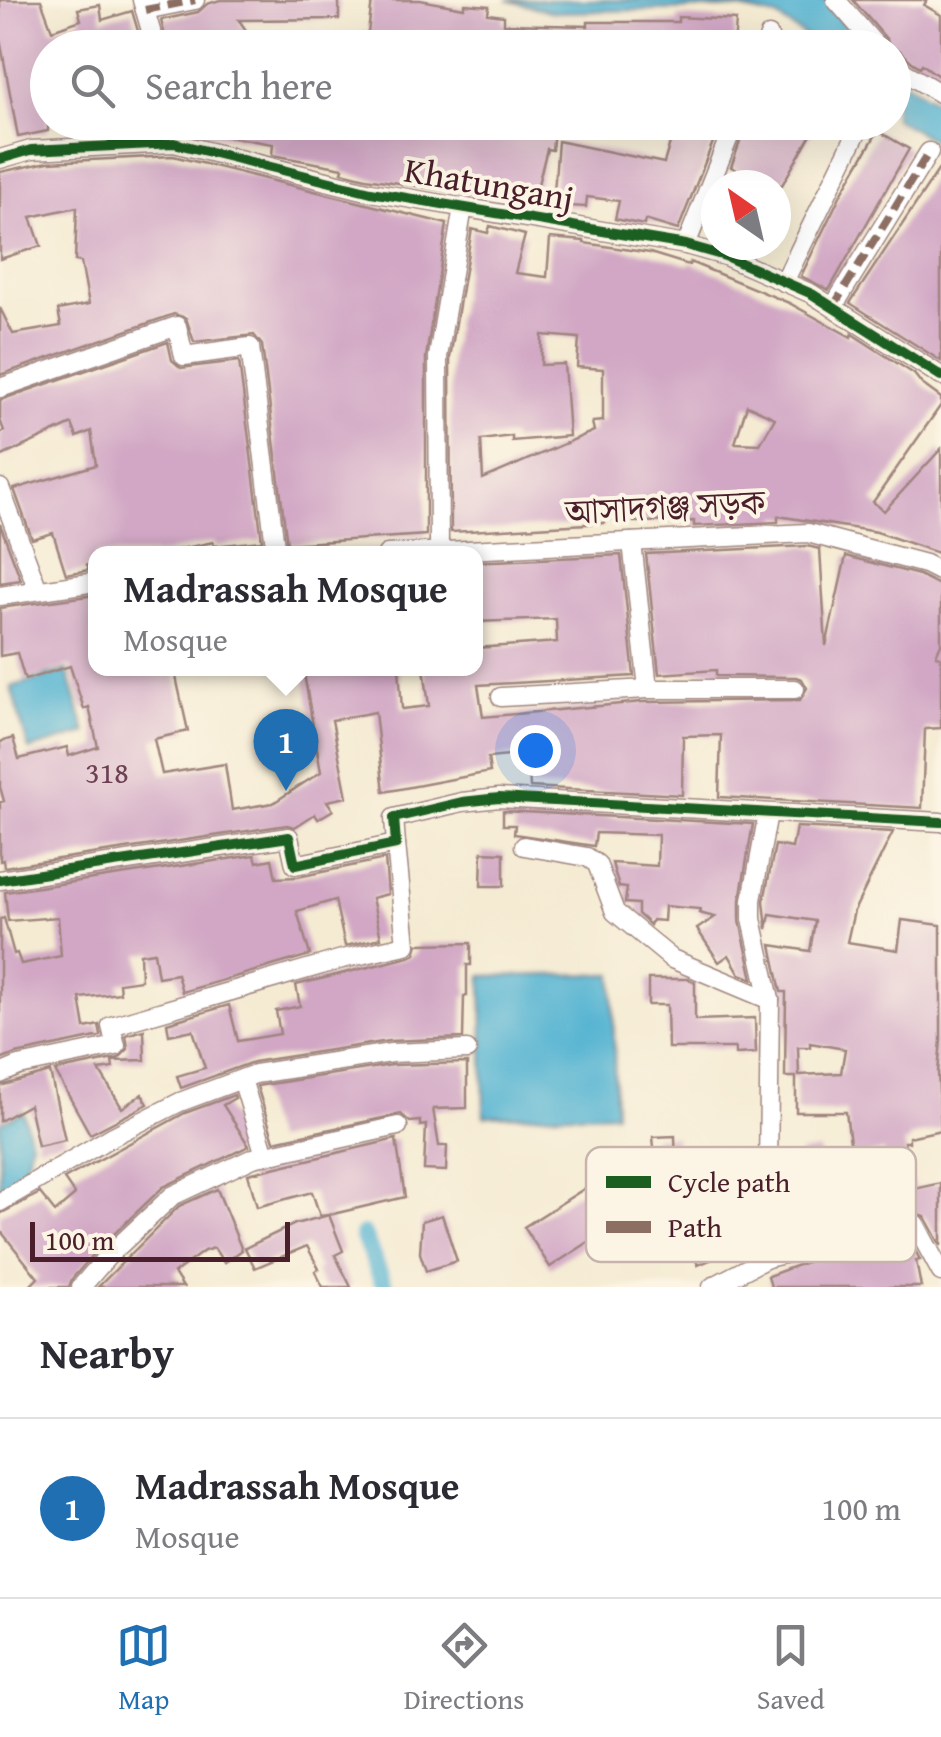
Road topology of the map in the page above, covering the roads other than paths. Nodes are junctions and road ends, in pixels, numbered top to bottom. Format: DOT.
graph roads {
  1 [pos="195,0"];
  2 [pos="836,0"];
  3 [pos="144,5"];
  4 [pos="151,30"];
  5 [pos="862,30"];
  6 [pos="911,79"];
  7 [pos="941,94"];
  8 [pos="174,140"];
  9 [pos="728,140"];
  10 [pos="853,140"];
  11 [pos="174,143"];
  12 [pos="929,152"];
  13 [pos="0,159"];
  14 [pos="463,207"];
  15 [pos="686,246"];
  16 [pos="784,282"];
  17 [pos="834,308"];
  18 [pos="941,376"];
  19 [pos="0,388"];
  20 [pos="0,488"];
  21 [pos="632,542"];
  22 [pos="275,546"];
  23 [pos="440,546"];
  24 [pos="483,549"];
  25 [pos="941,572"];
  26 [pos="88,583"];
  27 [pos="38,590"];
  28 [pos="0,596"];
  29 [pos="648,689"];
  30 [pos="795,689"];
  31 [pos="502,698"];
  32 [pos="768,812"];
  33 [pos="941,822"];
  34 [pos="396,844"];
  35 [pos="524,846"];
  36 [pos="0,880"];
  37 [pos="770,1000"];
  38 [pos="468,1050"];
  39 [pos="0,1074"];
  40 [pos="242,1078"];
  41 [pos="398,1126"];
  42 [pos="768,1147"];
  43 [pos="266,1156"];
  44 [pos="0,1202"];
  45 [pos="916,1226"];
  46 [pos="759,1262"];
  47 [pos="941,1272"];
  48 [pos="80,1287"];
  49 [pos="712,1287"];
  1 -- 3 [label="street"];
  2 -- 5 [label="street"];
  3 -- 4 [label="street"];
  6 -- 7 [label="street"];
  8 -- 11 [label="street"];
  9 -- 15 [label="street"];
  10 -- 16 [label="street"];
  11 -- 13 [label="street, Khatunganj"];
  11 -- 14 [label="street, Khatunganj"];
  12 -- 17 [label="street"];
  14 -- 15 [label="street, Khatunganj"];
  14 -- 23 [label="street"];
  15 -- 16 [label="street, Khatunganj"];
  16 -- 17 [label="street, Khatunganj"];
  17 -- 18 [label="street, Khatunganj"];
  19 -- 22 [label="street"];
  20 -- 27 [label="street"];
  21 -- 24 [label="street, আসাদগঞ্জ সড়ক"];
  21 -- 25 [label="street, আসাদগঞ্জ সড়ক"];
  21 -- 29 [label="street"];
  26 -- 27 [label="street"];
  27 -- 28 [label="street"];
  29 -- 30 [label="street"];
  29 -- 31 [label="street"];
  32 -- 33 [label="street"];
  32 -- 34 [label="street"];
  32 -- 37 [label="street"];
  34 -- 36 [label="street"];
  34 -- 39 [label="street"];
  35 -- 37 [label="street"];
  37 -- 42 [label="street"];
  38 -- 40 [label="street"];
  40 -- 43 [label="street"];
  40 -- 44 [label="street"];
  41 -- 43 [label="street"];
  43 -- 48 [label="street"];
  45 -- 47 [label="street"];
  46 -- 49 [label="street"];
}
